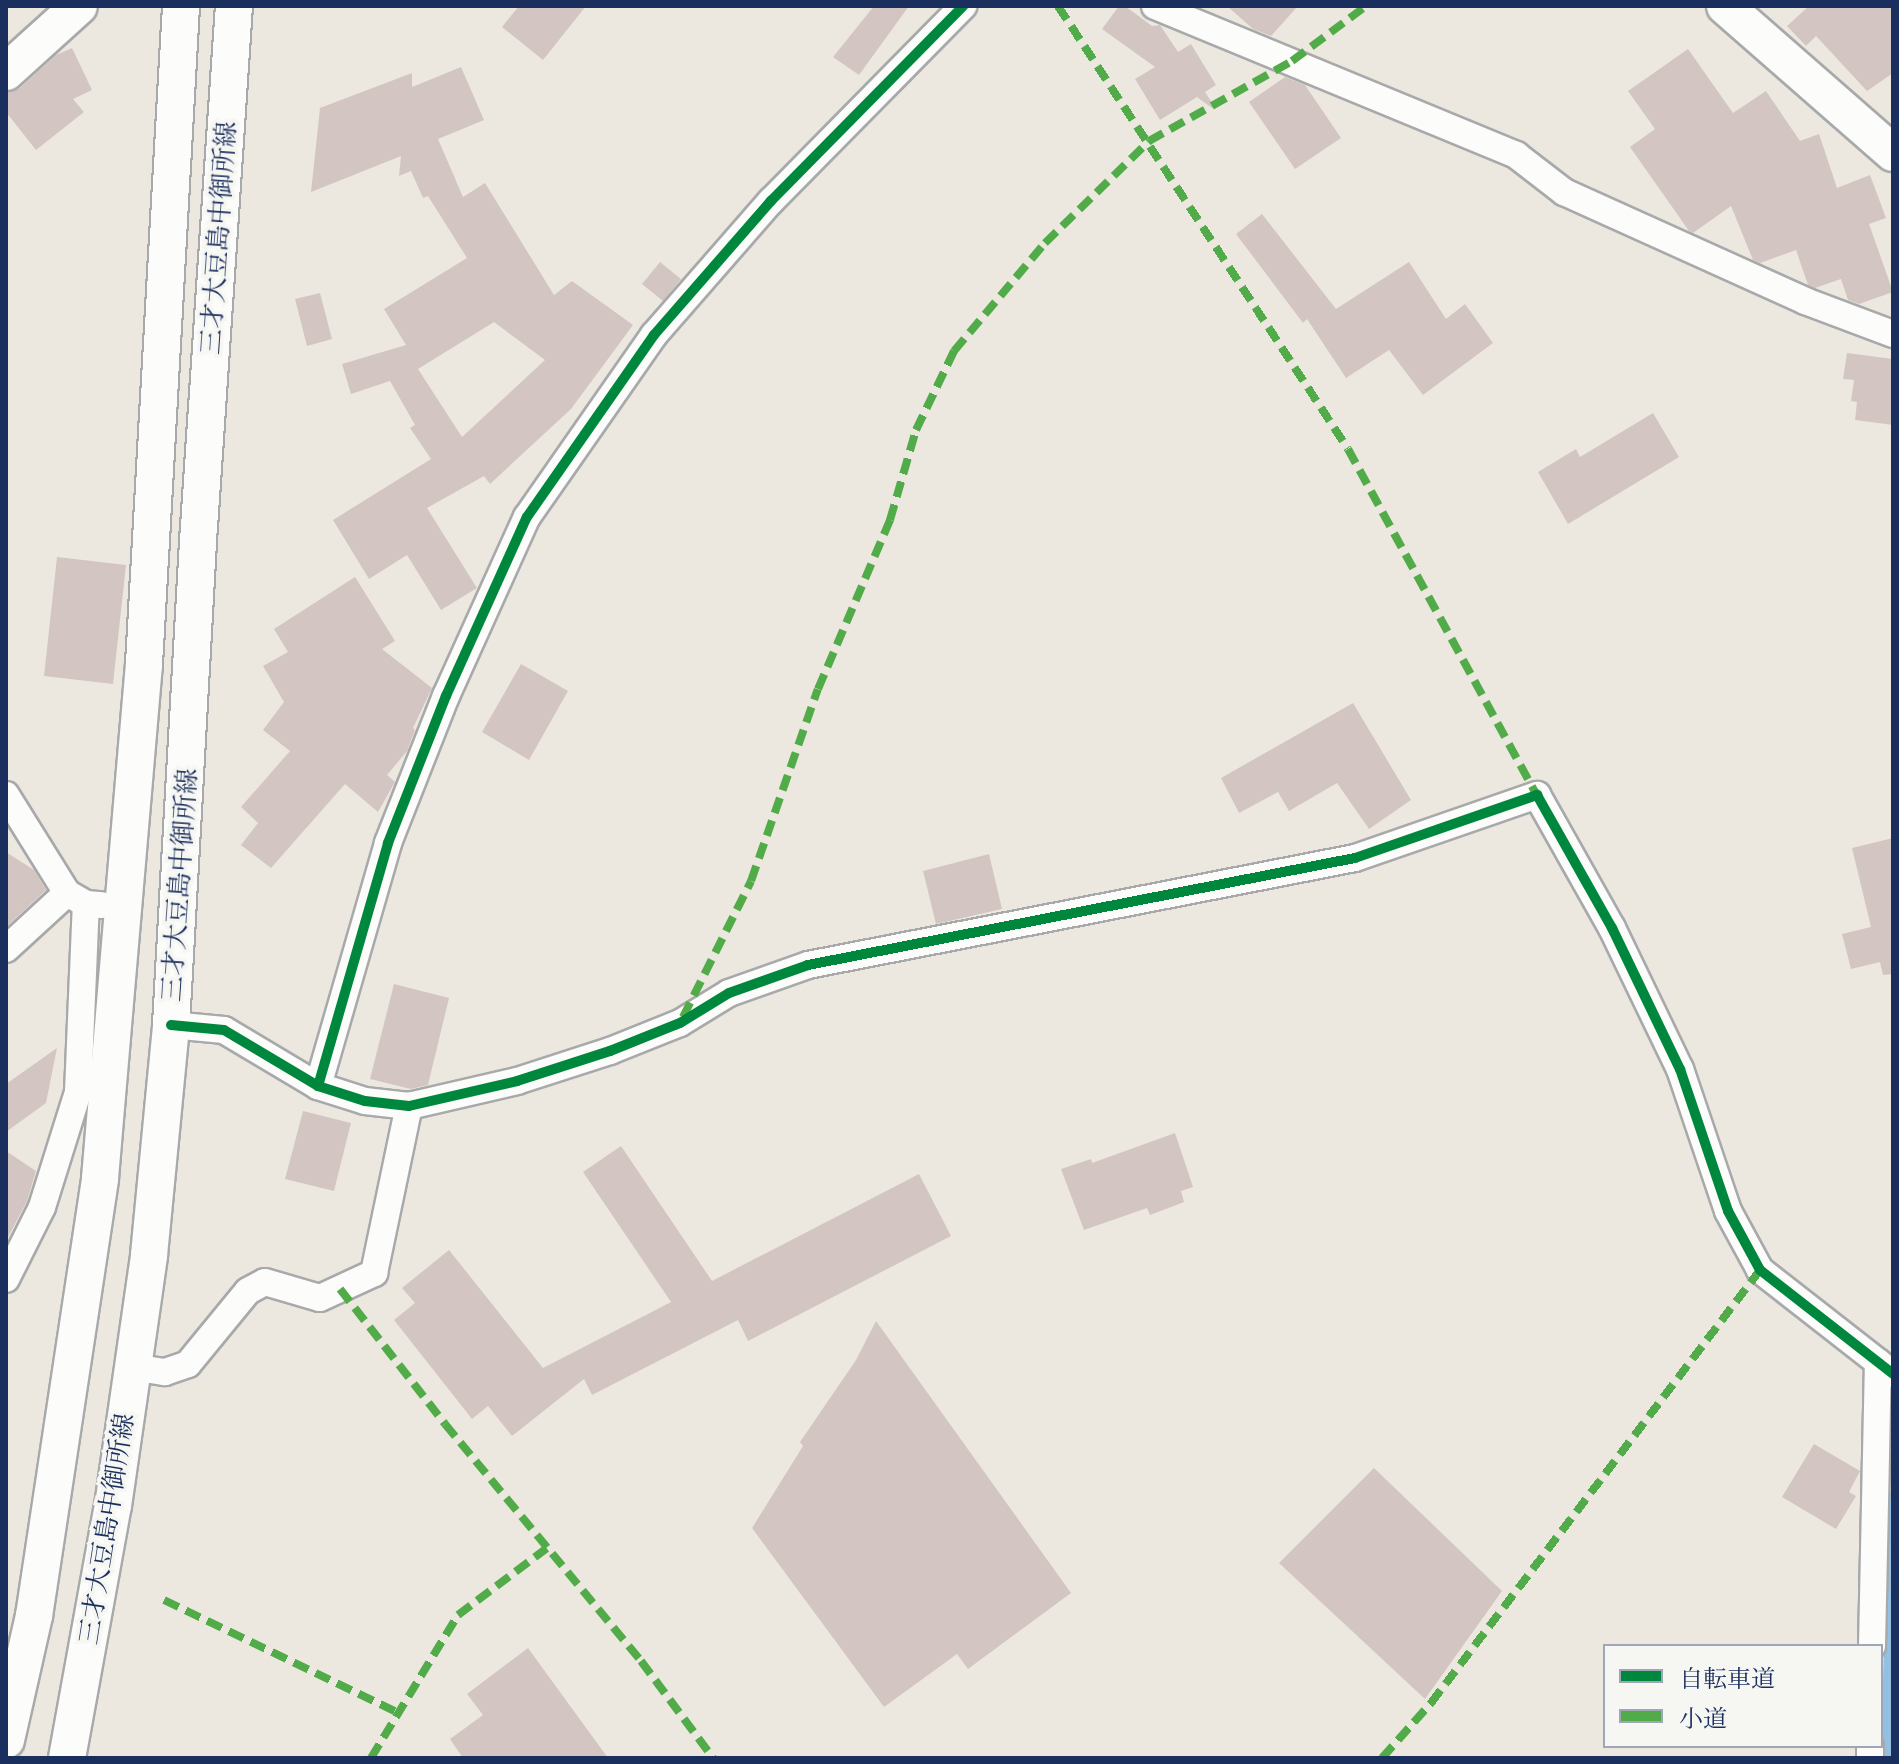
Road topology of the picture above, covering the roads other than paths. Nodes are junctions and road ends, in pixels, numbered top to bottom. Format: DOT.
graph roads {
  1 [pos="79,6"];
  2 [pos="181,6"];
  3 [pos="234,6"];
  4 [pos="963,6"];
  5 [pos="1155,6"];
  6 [pos="1725,6"];
  7 [pos="6,72"];
  8 [pos="1888,139"];
  9 [pos="1893,334"];
  10 [pos="6,795"];
  11 [pos="77,899"];
  12 [pos="121,906"];
  13 [pos="6,949"];
  14 [pos="171,1025"];
  15 [pos="318,1086"];
  16 [pos="409,1106"];
  17 [pos="6,1279"];
  18 [pos="132,1367"];
  19 [pos="1885,1368"];
  20 [pos="1872,1644"];
  21 [pos="6,1740"];
  22 [pos="67,1758"];
  1 -- 7 [label="main road"];
  2 -- 12 [label="main road, 三才大豆島中御所線"];
  3 -- 14 [label="main road, 三才大豆島中御所線"];
  4 -- 15 [label="street"];
  5 -- 9 [label="street"];
  6 -- 8 [label="main road"];
  10 -- 11 [label="street"];
  11 -- 12 [label="street"];
  11 -- 13 [label="street"];
  11 -- 17 [label="street"];
  12 -- 21 [label="main road, 三才大豆島中御所線"];
  14 -- 15 [label="street"];
  14 -- 18 [label="main road, 三才大豆島中御所線"];
  15 -- 16 [label="street"];
  16 -- 18 [label="street"];
  16 -- 19 [label="street"];
  18 -- 22 [label="main road, 三才大豆島中御所線"];
  19 -- 20 [label="street"];
}
